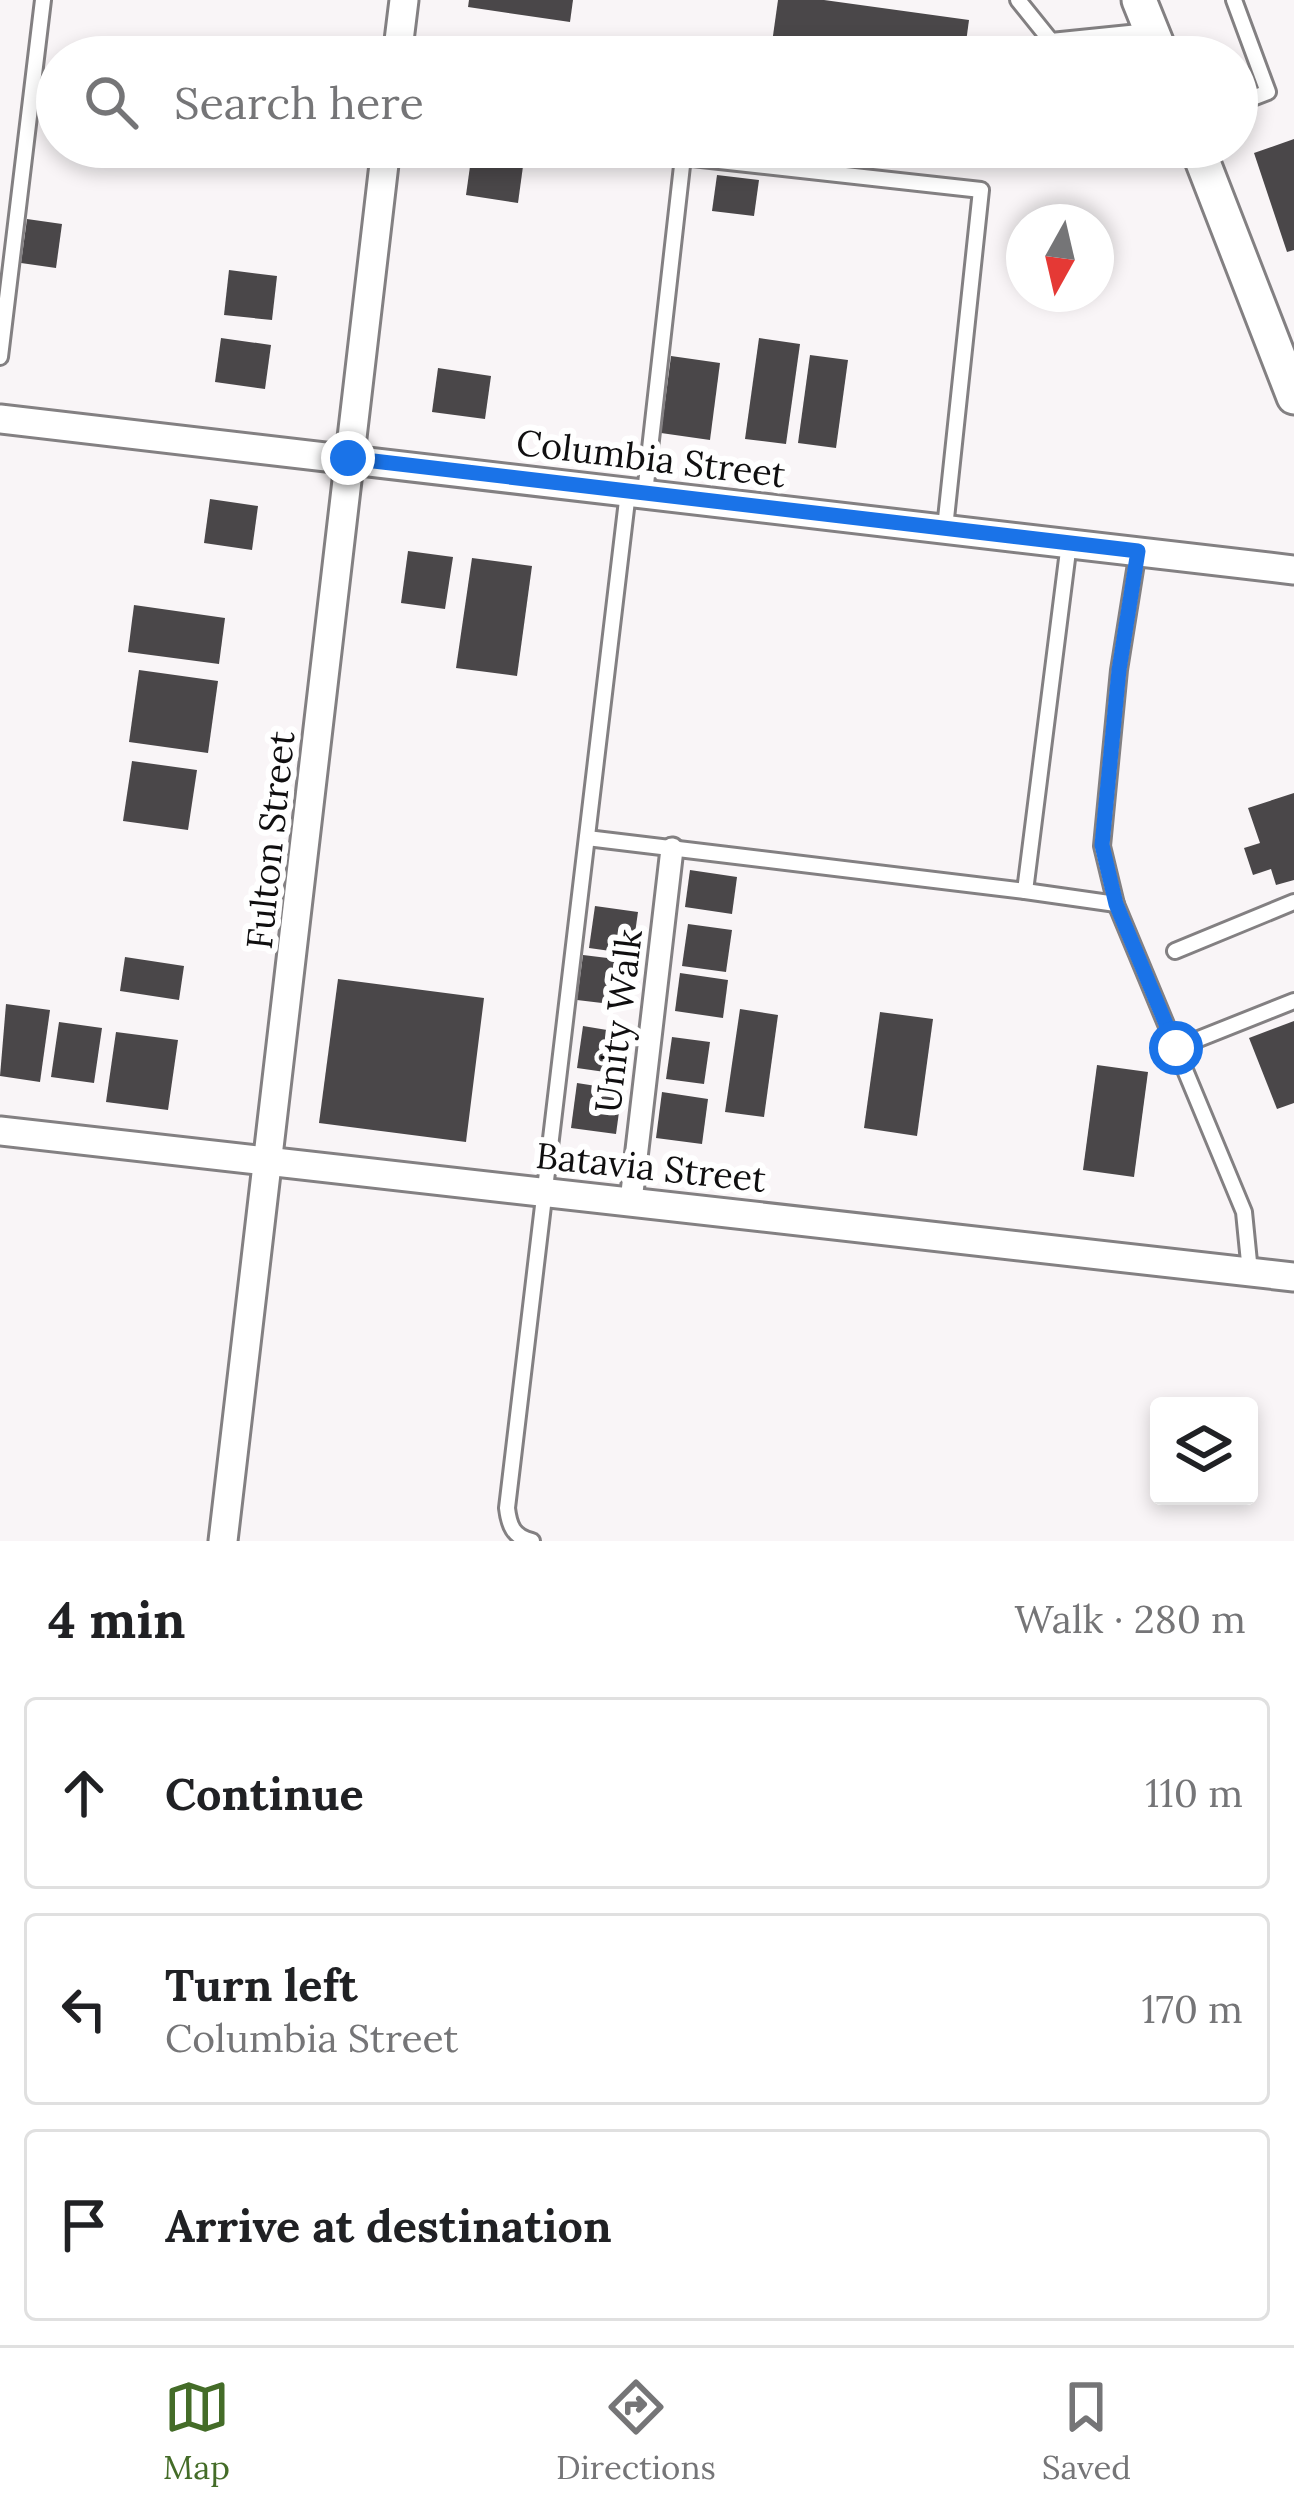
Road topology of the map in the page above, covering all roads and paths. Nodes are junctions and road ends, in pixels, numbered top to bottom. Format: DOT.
graph roads {
  1 [pos="43,0"];
  2 [pos="404,0"];
  3 [pos="1018,0"];
  4 [pos="1234,0"];
  5 [pos="1151,29"];
  6 [pos="39,36"];
  7 [pos="400,36"];
  8 [pos="1048,36"];
  9 [pos="1093,36"];
  10 [pos="1247,36"];
  11 [pos="36,58"];
  12 [pos="1258,65"];
  13 [pos="1258,96"];
  14 [pos="383,168"];
  15 [pos="682,168"];
  16 [pos="776,168"];
  17 [pos="1205,168"];
  18 [pos="0,357"];
  19 [pos="1294,397"];
  20 [pos="0,418"];
  21 [pos="348,458"];
  22 [pos="636,492"];
  23 [pos="945,529"];
  24 [pos="1069,543"];
  25 [pos="1138,551"];
  26 [pos="1294,570"];
  27 [pos="587,838"];
  28 [pos="672,849"];
  29 [pos="1025,891"];
  30 [pos="1294,902"];
  31 [pos="1116,904"];
  32 [pos="1175,950"];
  33 [pos="1294,1000"];
  34 [pos="1176,1048"];
  35 [pos="0,1131"];
  36 [pos="270,1164"];
  37 [pos="545,1191"];
  38 [pos="631,1201"];
  39 [pos="1250,1272"];
  40 [pos="1294,1277"];
  41 [pos="223,1541"];
  42 [pos="532,1541"];
  1 -- 6 [label="lane"];
  2 -- 7 [label="street"];
  3 -- 8 [label="lane"];
  4 -- 10 [label="lane"];
  5 -- 9 [label="lane"];
  11 -- 18 [label="lane"];
  12 -- 13 [label="lane"];
  14 -- 21 [label="street, Fulton Street"];
  15 -- 22 [label="lane"];
  16 -- 23 [label="lane"];
  17 -- 19 [label="street"];
  20 -- 21 [label="street, Columbia Street"];
  21 -- 22 [label="street, Columbia Street"];
  21 -- 36 [label="street, Fulton Street"];
  22 -- 23 [label="street, Columbia Street"];
  22 -- 27 [label="lane"];
  23 -- 24 [label="street, Columbia Street"];
  24 -- 25 [label="street, Columbia Street"];
  24 -- 29 [label="lane"];
  25 -- 26 [label="street, Columbia Street"];
  25 -- 31 [label="lane"];
  27 -- 28 [label="lane"];
  27 -- 37 [label="lane"];
  28 -- 29 [label="lane"];
  28 -- 38 [label="street, Unity Walk"];
  29 -- 31 [label="lane"];
  30 -- 32 [label="lane"];
  31 -- 34 [label="lane"];
  33 -- 34 [label="lane"];
  34 -- 39 [label="lane"];
  35 -- 36 [label="street, Batavia Street"];
  36 -- 37 [label="street, Batavia Street"];
  36 -- 41 [label="street, Fulton Street"];
  37 -- 38 [label="street, Batavia Street"];
  37 -- 42 [label="lane"];
  38 -- 39 [label="street, Batavia Street"];
  39 -- 40 [label="street, Batavia Street"];
}
